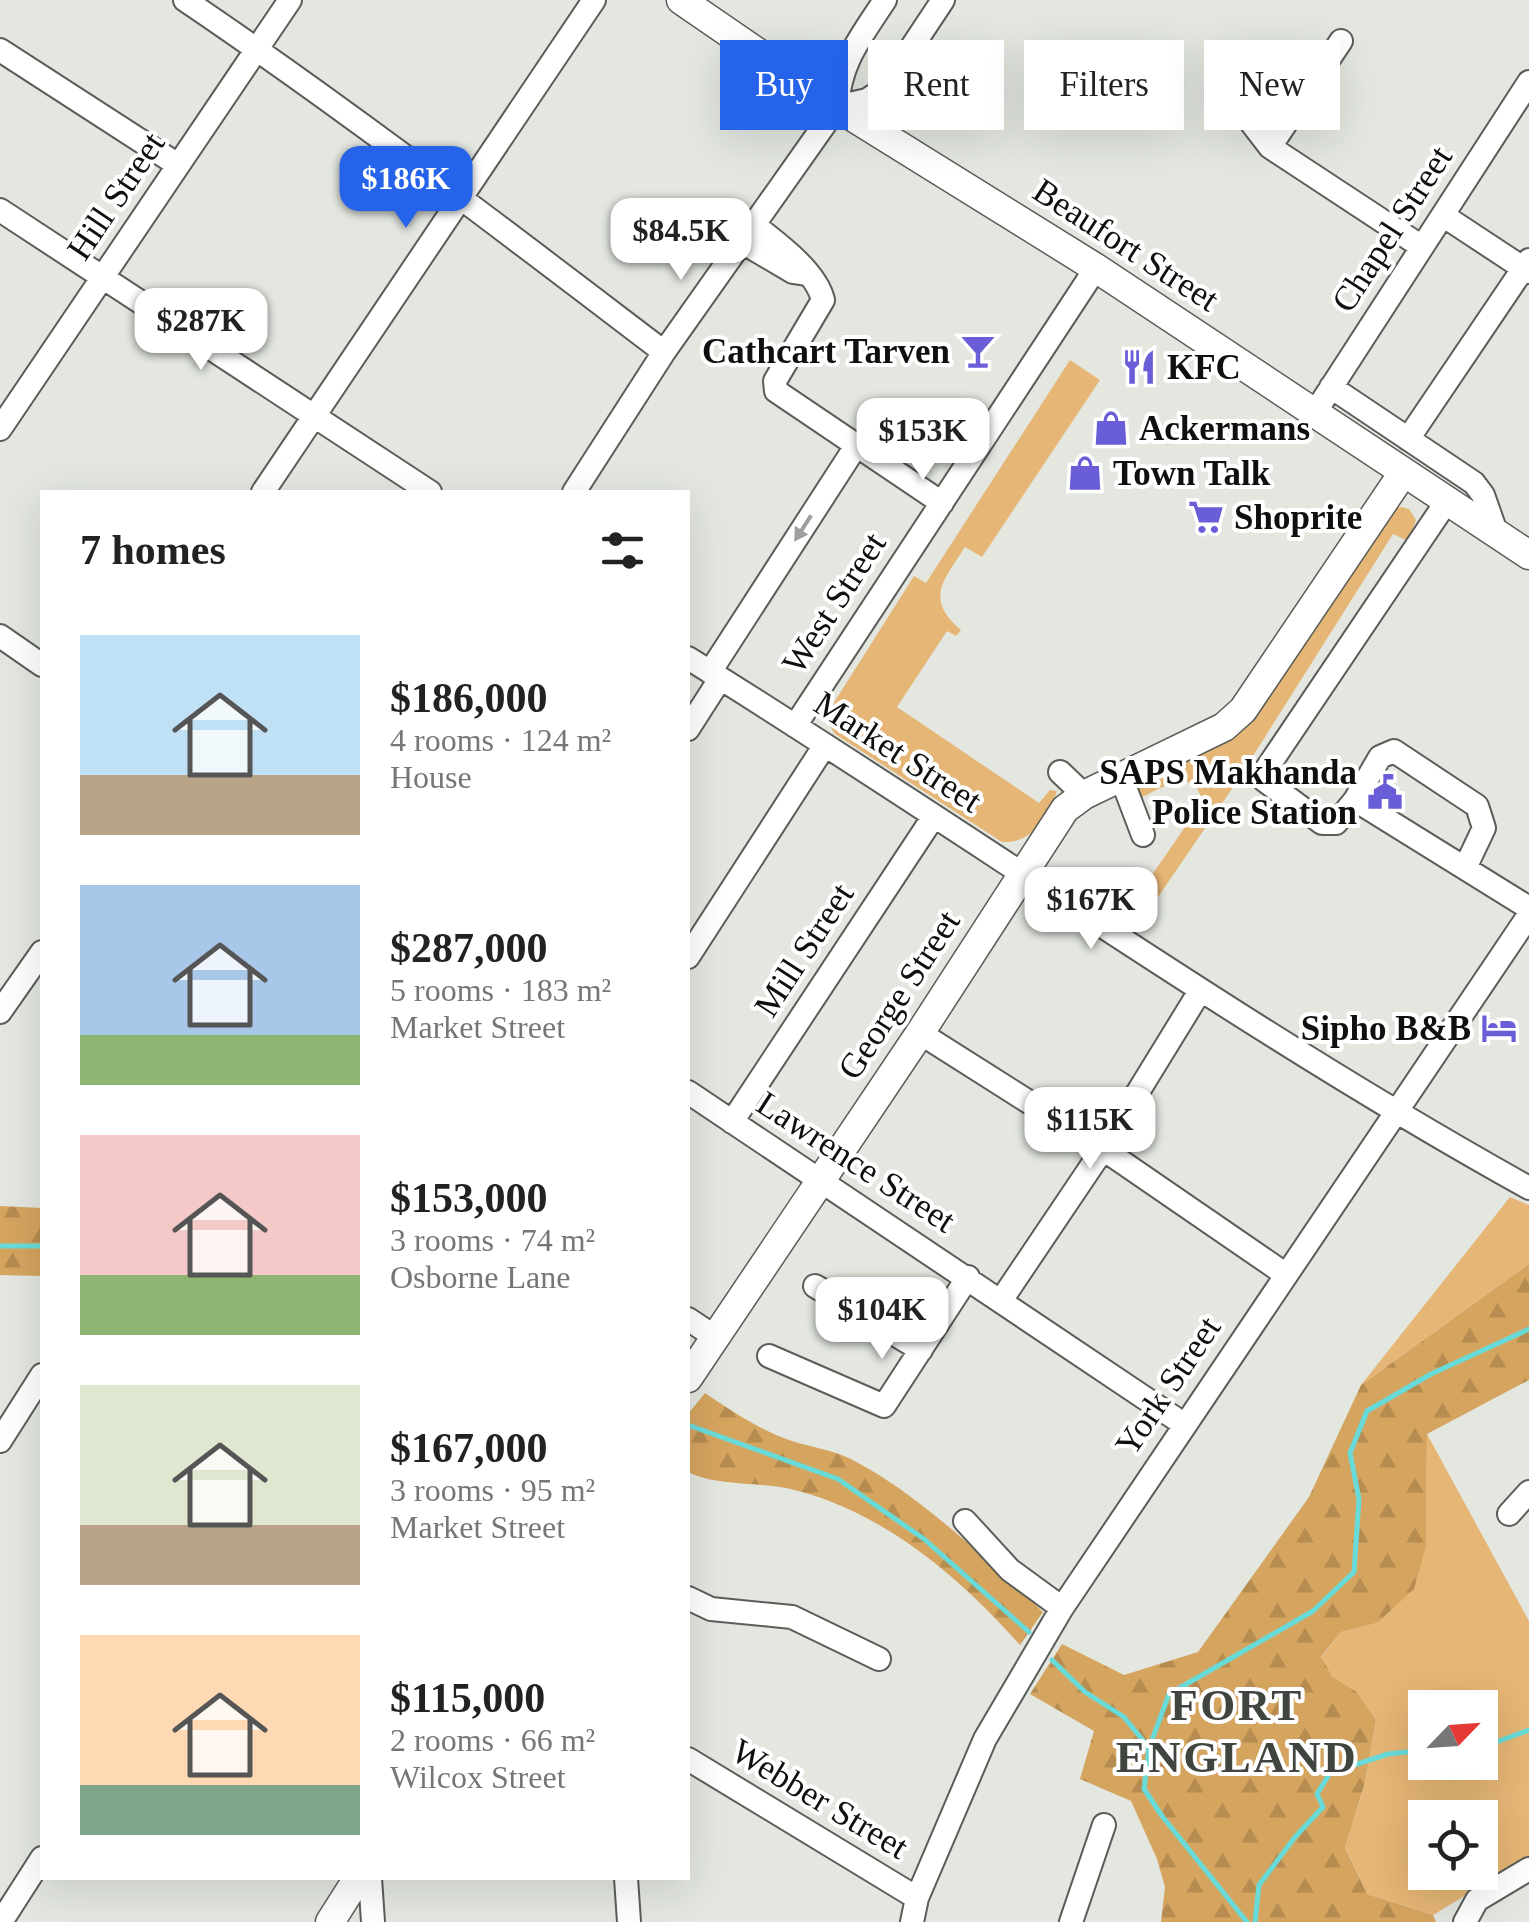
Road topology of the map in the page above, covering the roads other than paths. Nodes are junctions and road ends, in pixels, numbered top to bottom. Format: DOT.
graph roads {
  1 [pos="185,0"];
  2 [pos="290,0"];
  3 [pos="594,0"];
  4 [pos="680,0"];
  5 [pos="885,0"];
  6 [pos="943,0"];
  7 [pos="739,40"];
  8 [pos="1342,41"];
  9 [pos="258,49"];
  10 [pos="0,50"];
  11 [pos="848,57"];
  12 [pos="1529,82"];
  13 [pos="848,104"];
  14 [pos="848,114"];
  15 [pos="821,130"];
  16 [pos="1257,130"];
  17 [pos="1270,147"];
  18 [pos="178,165"];
  19 [pos="460,197"];
  20 [pos="0,210"];
  21 [pos="1444,216"];
  22 [pos="748,234"];
  23 [pos="1422,248"];
  24 [pos="1527,267"];
  25 [pos="1096,268"];
  26 [pos="104,278"];
  27 [pos="664,352"];
  28 [pos="1331,387"];
  29 [pos="1314,414"];
  30 [pos="314,417"];
  31 [pos="0,429"];
  32 [pos="1408,439"];
  33 [pos="856,446"];
  34 [pos="1403,473"];
  35 [pos="264,490"];
  36 [pos="427,490"];
  37 [pos="575,490"];
  38 [pos="1447,502"];
  39 [pos="942,503"];
  40 [pos="1496,532"];
  41 [pos="1529,555"];
  42 [pos="0,636"];
  43 [pos="690,659"];
  44 [pos="40,664"];
  45 [pos="715,675"];
  46 [pos="690,726"];
  47 [pos="795,726"];
  48 [pos="825,745"];
  49 [pos="1060,772"];
  50 [pos="1121,776"];
  51 [pos="1084,796"];
  52 [pos="1355,800"];
  53 [pos="934,816"];
  54 [pos="1142,835"];
  55 [pos="1465,868"];
  56 [pos="1022,876"];
  57 [pos="1529,911"];
  58 [pos="690,954"];
  59 [pos="40,955"];
  60 [pos="1200,991"];
  61 [pos="0,1012"];
  62 [pos="920,1033"];
  63 [pos="690,1093"];
  64 [pos="1394,1113"];
  65 [pos="732,1122"];
  66 [pos="1103,1149"];
  67 [pos="820,1182"];
  68 [pos="1529,1188"];
  69 [pos="1285,1274"];
  70 [pos="968,1278"];
  71 [pos="815,1286"];
  72 [pos="1002,1299"];
  73 [pos="690,1320"];
  74 [pos="715,1337"];
  75 [pos="921,1350"];
  76 [pos="769,1356"];
  77 [pos="690,1375"];
  78 [pos="40,1378"];
  79 [pos="1186,1425"];
  80 [pos="0,1440"];
  81 [pos="1529,1492"];
  82 [pos="1510,1514"];
  83 [pos="965,1521"];
  84 [pos="690,1599"];
  85 [pos="1062,1608"];
  86 [pos="879,1659"];
  87 [pos="690,1761"];
  88 [pos="1104,1825"];
  89 [pos="40,1861"];
  90 [pos="1529,1869"];
  91 [pos="357,1880"];
  92 [pos="370,1880"];
  93 [pos="626,1880"];
  94 [pos="914,1910"];
  95 [pos="1467,1916"];
  96 [pos="1,1922"];
  97 [pos="330,1922"];
  98 [pos="373,1922"];
  99 [pos="629,1922"];
  100 [pos="1071,1922"];
  1 -- 9 [label="street"];
  2 -- 9 [label="street, Hill Street"];
  3 -- 19 [label="street"];
  4 -- 7 [label="main road, Beaufort Street"];
  5 -- 11 [label="street"];
  6 -- 13 [label="street"];
  8 -- 17 [label="street"];
  9 -- 18 [label="street, Hill Street"];
  9 -- 19 [label="street"];
  10 -- 18 [label="street"];
  12 -- 21 [label="street, Chapel Street"];
  14 -- 25 [label="main road, Beaufort Street"];
  15 -- 22 [label="street"];
  16 -- 17 [label="street"];
  17 -- 23 [label="street"];
  18 -- 26 [label="street, Hill Street"];
  19 -- 27 [label="street"];
  19 -- 30 [label="street"];
  20 -- 26 [label="street"];
  21 -- 23 [label="street, Chapel Street"];
  21 -- 24 [label="street"];
  22 -- 27 [label="street"];
  22 -- 33 [label="street"];
  23 -- 28 [label="street, Chapel Street"];
  24 -- 32 [label="street"];
  25 -- 29 [label="main road, Beaufort Street"];
  25 -- 39 [label="street, West Street"];
  26 -- 30 [label="street"];
  26 -- 31 [label="street, Hill Street"];
  27 -- 37 [label="street"];
  28 -- 29 [label="street, Chapel Street"];
  28 -- 32 [label="street"];
  29 -- 34 [label="main road, Beaufort Street"];
  30 -- 35 [label="street"];
  30 -- 36 [label="street"];
  32 -- 40 [label="street"];
  33 -- 39 [label="street"];
  33 -- 45 [label="street, one-way"];
  34 -- 38 [label="main road, Beaufort Street"];
  34 -- 50 [label="main road, George Street"];
  38 -- 40 [label="main road, Beaufort Street"];
  38 -- 52 [label="street"];
  39 -- 47 [label="street, West Street"];
  40 -- 41 [label="main road, Beaufort Street"];
  42 -- 44 [label="street"];
  43 -- 45 [label="street, Market Street"];
  45 -- 46 [label="street"];
  45 -- 47 [label="street, Market Street"];
  47 -- 48 [label="street, Market Street"];
  48 -- 53 [label="street, Market Street"];
  48 -- 58 [label="street"];
  49 -- 51 [label="street"];
  50 -- 51 [label="main road, George Street"];
  50 -- 54 [label="street"];
  51 -- 56 [label="main road, George Street"];
  52 -- 55 [label="street"];
  52 -- 55 [label="street"];
  53 -- 56 [label="street, Market Street"];
  53 -- 65 [label="street, Mill Street"];
  55 -- 57 [label="street"];
  56 -- 60 [label="street, Market Street"];
  56 -- 62 [label="main road, George Street"];
  57 -- 64 [label="street, York Street"];
  59 -- 61 [label="street"];
  60 -- 64 [label="street, Market Street"];
  60 -- 66 [label="street"];
  62 -- 66 [label="street"];
  62 -- 67 [label="main road, George Street"];
  63 -- 65 [label="street, Lawrence Street"];
  64 -- 68 [label="street, Market Street"];
  64 -- 69 [label="street, York Street"];
  65 -- 67 [label="street, Lawrence Street"];
  66 -- 69 [label="street"];
  66 -- 72 [label="street"];
  67 -- 70 [label="street, Lawrence Street"];
  67 -- 74 [label="main road, George Street"];
  69 -- 79 [label="street, York Street"];
  70 -- 72 [label="street, Lawrence Street"];
  70 -- 75 [label="street"];
  71 -- 75 [label="street"];
  72 -- 79 [label="street, Lawrence Street"];
  73 -- 74 [label="street"];
  74 -- 77 [label="main road, George Street"];
  75 -- 76 [label="street"];
  78 -- 80 [label="street"];
  79 -- 85 [label="street, York Street"];
  81 -- 82 [label="street"];
  83 -- 85 [label="street"];
  84 -- 86 [label="street"];
  85 -- 94 [label="street, York Street"];
  87 -- 94 [label="street, Webber Street"];
  88 -- 100 [label="street"];
  89 -- 96 [label="street"];
  90 -- 95 [label="street"];
  91 -- 97 [label="main road"];
  92 -- 98 [label="street"];
  93 -- 99 [label="street"];
}
